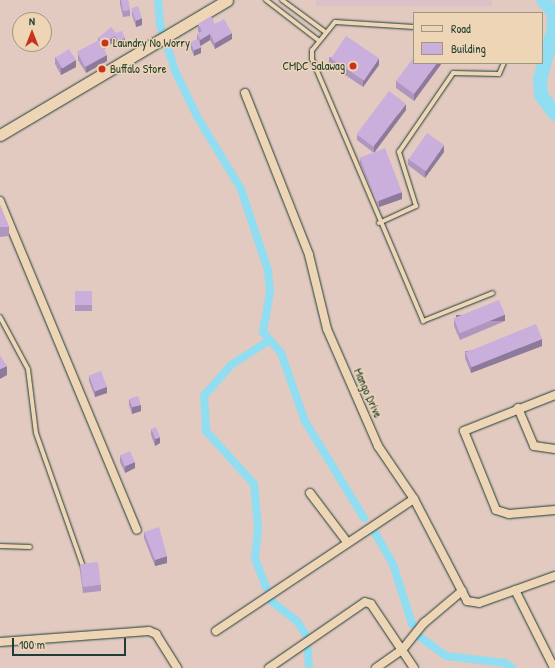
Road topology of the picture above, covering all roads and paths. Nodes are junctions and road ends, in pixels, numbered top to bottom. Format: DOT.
graph roads {
  1 [pos="226,0"];
  2 [pos="266,0"];
  3 [pos="282,0"];
  4 [pos="413,27"];
  5 [pos="324,31"];
  6 [pos="318,40"];
  7 [pos="504,64"];
  8 [pos="245,93"];
  9 [pos="0,135"];
  10 [pos="0,201"];
  11 [pos="378,223"];
  12 [pos="493,293"];
  13 [pos="0,317"];
  14 [pos="555,395"];
  15 [pos="518,408"];
  16 [pos="555,449"];
  17 [pos="310,493"];
  18 [pos="414,499"];
  19 [pos="555,510"];
  20 [pos="138,530"];
  21 [pos="347,542"];
  22 [pos="0,546"];
  23 [pos="30,547"];
  24 [pos="84,569"];
  25 [pos="555,576"];
  26 [pos="515,590"];
  27 [pos="462,591"];
  28 [pos="216,632"];
  29 [pos="0,642"];
  30 [pos="402,650"];
  31 [pos="177,668"];
  32 [pos="269,668"];
  33 [pos="376,668"];
  34 [pos="414,668"];
  35 [pos="554,668"];
  1 -- 9 [label="main road"];
  2 -- 6 [label="lane"];
  3 -- 5 [label="lane"];
  4 -- 5 [label="lane"];
  5 -- 6 [label="lane"];
  6 -- 11 [label="lane"];
  7 -- 11 [label="lane"];
  8 -- 18 [label="street, Mango Drive"];
  10 -- 20 [label="street"];
  11 -- 12 [label="lane"];
  13 -- 24 [label="lane"];
  14 -- 15 [label="street"];
  15 -- 16 [label="street"];
  15 -- 19 [label="street"];
  17 -- 21 [label="street"];
  18 -- 21 [label="street"];
  18 -- 27 [label="street, Mango Drive"];
  21 -- 28 [label="street"];
  22 -- 23 [label="lane"];
  25 -- 26 [label="street, Mango Drive"];
  26 -- 27 [label="street, Mango Drive"];
  26 -- 35 [label="street"];
  27 -- 30 [label="street"];
  29 -- 31 [label="street"];
  30 -- 32 [label="street"];
  30 -- 33 [label="street"];
  30 -- 34 [label="street"];
}
